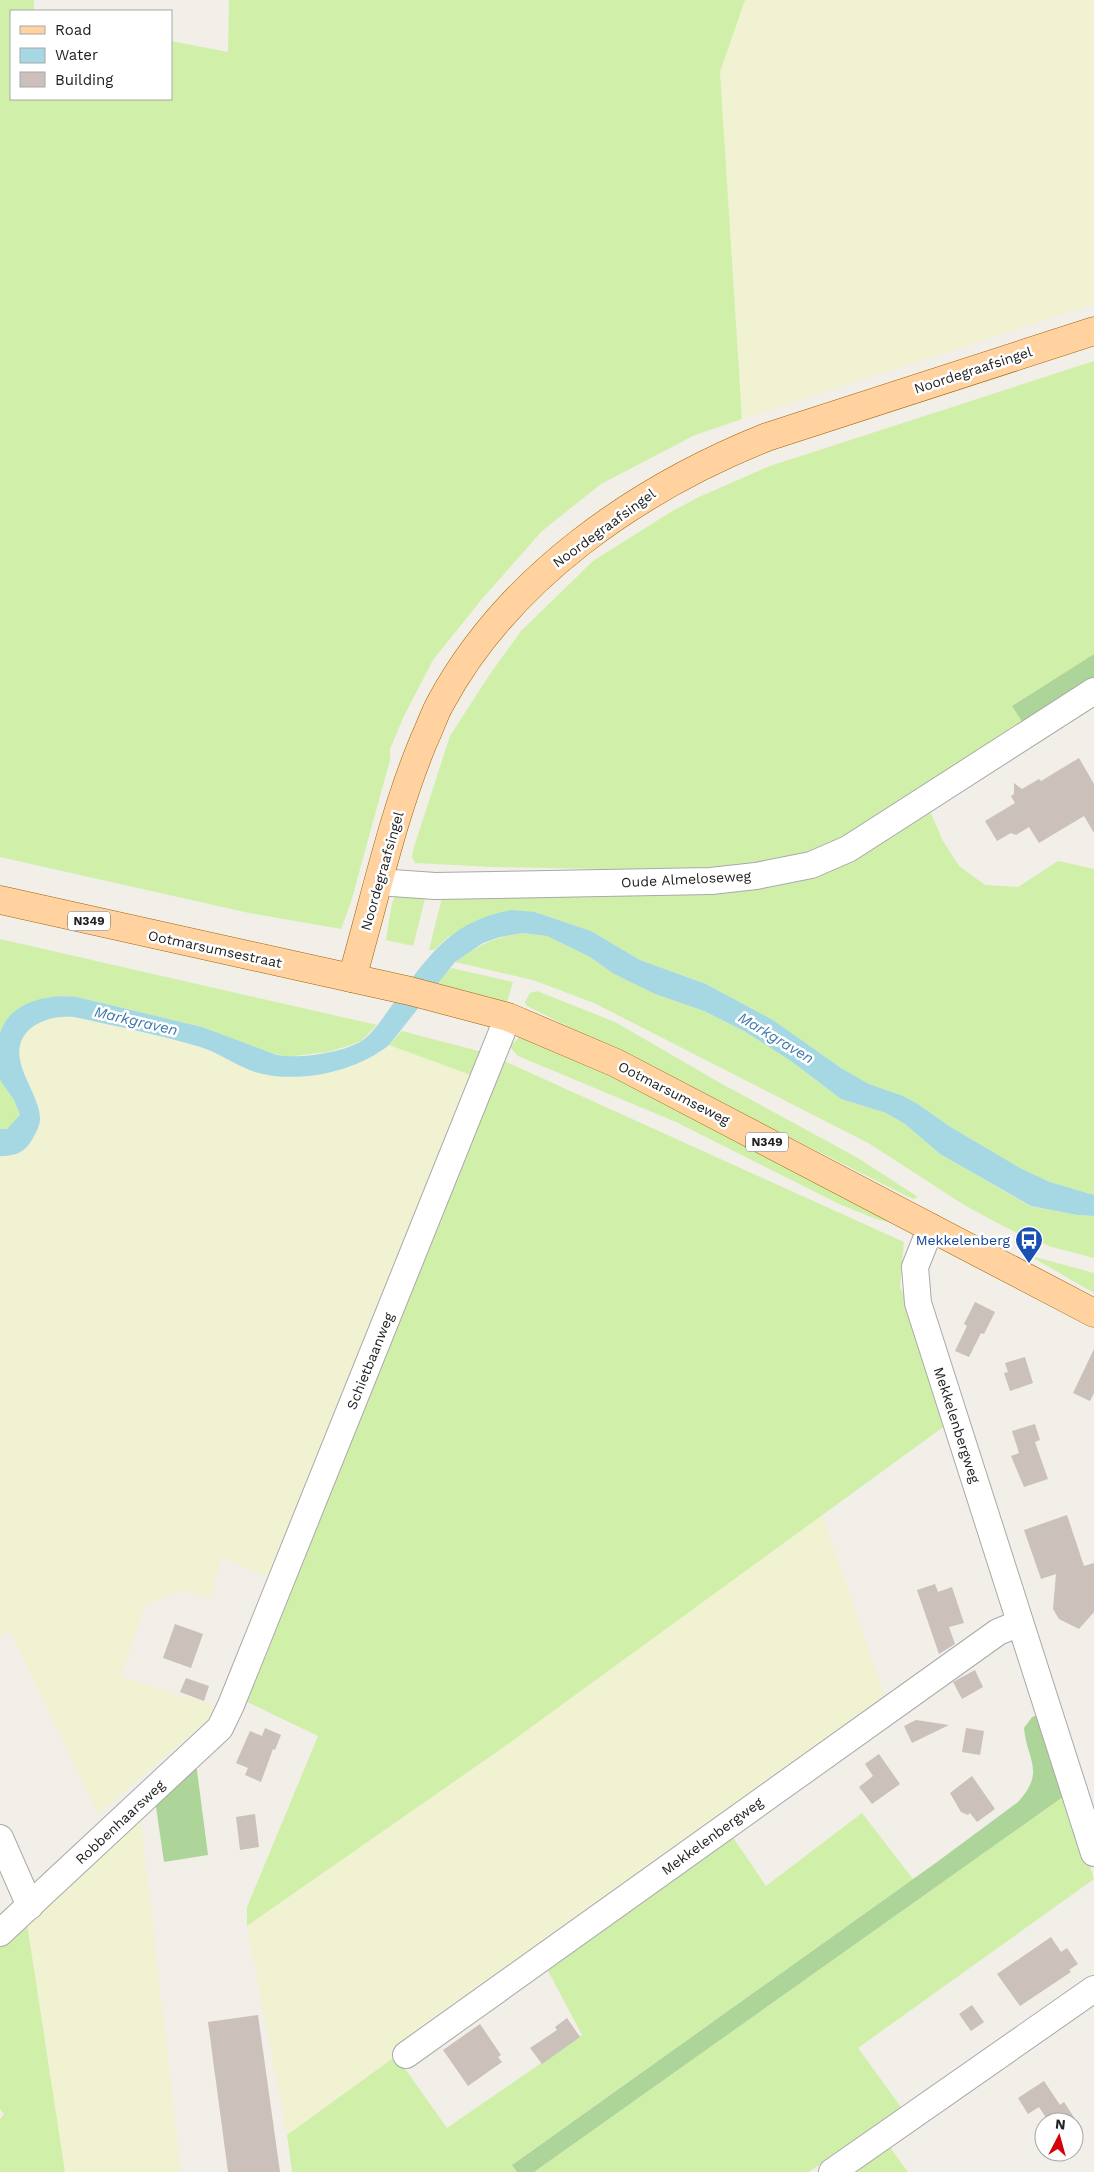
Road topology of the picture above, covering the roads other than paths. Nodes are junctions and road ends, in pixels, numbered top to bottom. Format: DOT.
graph roads {
  1 [pos="1094,331"];
  2 [pos="1094,691"];
  3 [pos="378,882"];
  4 [pos="0,900"];
  5 [pos="352,978"];
  6 [pos="430,996"];
  7 [pos="508,1017"];
  8 [pos="931,1227"];
  9 [pos="1094,1313"];
  10 [pos="1020,1623"];
  11 [pos="231,1705"];
  12 [pos="0,1838"];
  13 [pos="1094,1853"];
  14 [pos="30,1906"];
  15 [pos="0,1933"];
  16 [pos="1094,1989"];
  17 [pos="406,2055"];
  18 [pos="832,2172"];
  1 -- 3 [label="main road, Noordegraafsingel"];
  2 -- 3 [label="street, Oude Almeloseweg"];
  3 -- 5 [label="main road, Noordegraafsingel"];
  4 -- 5 [label="main road, Ootmarsumsestraat / N349"];
  5 -- 6 [label="main road, Ootmarsumsestraat / N349"];
  6 -- 7 [label="main road, Ootmarsumseweg / N349"];
  7 -- 8 [label="main road, Ootmarsumseweg / N349"];
  7 -- 11 [label="street, Schietbaanweg"];
  8 -- 9 [label="main road, Ootmarsumseweg / N349"];
  8 -- 10 [label="street, Mekkelenbergweg"];
  10 -- 13 [label="street, Mekkelenbergweg"];
  10 -- 17 [label="street, Mekkelenbergweg"];
  11 -- 14 [label="street, Robbenhaarsweg"];
  12 -- 14 [label="street"];
  14 -- 15 [label="street, Robbenhaarsweg"];
  16 -- 18 [label="street"];
}
